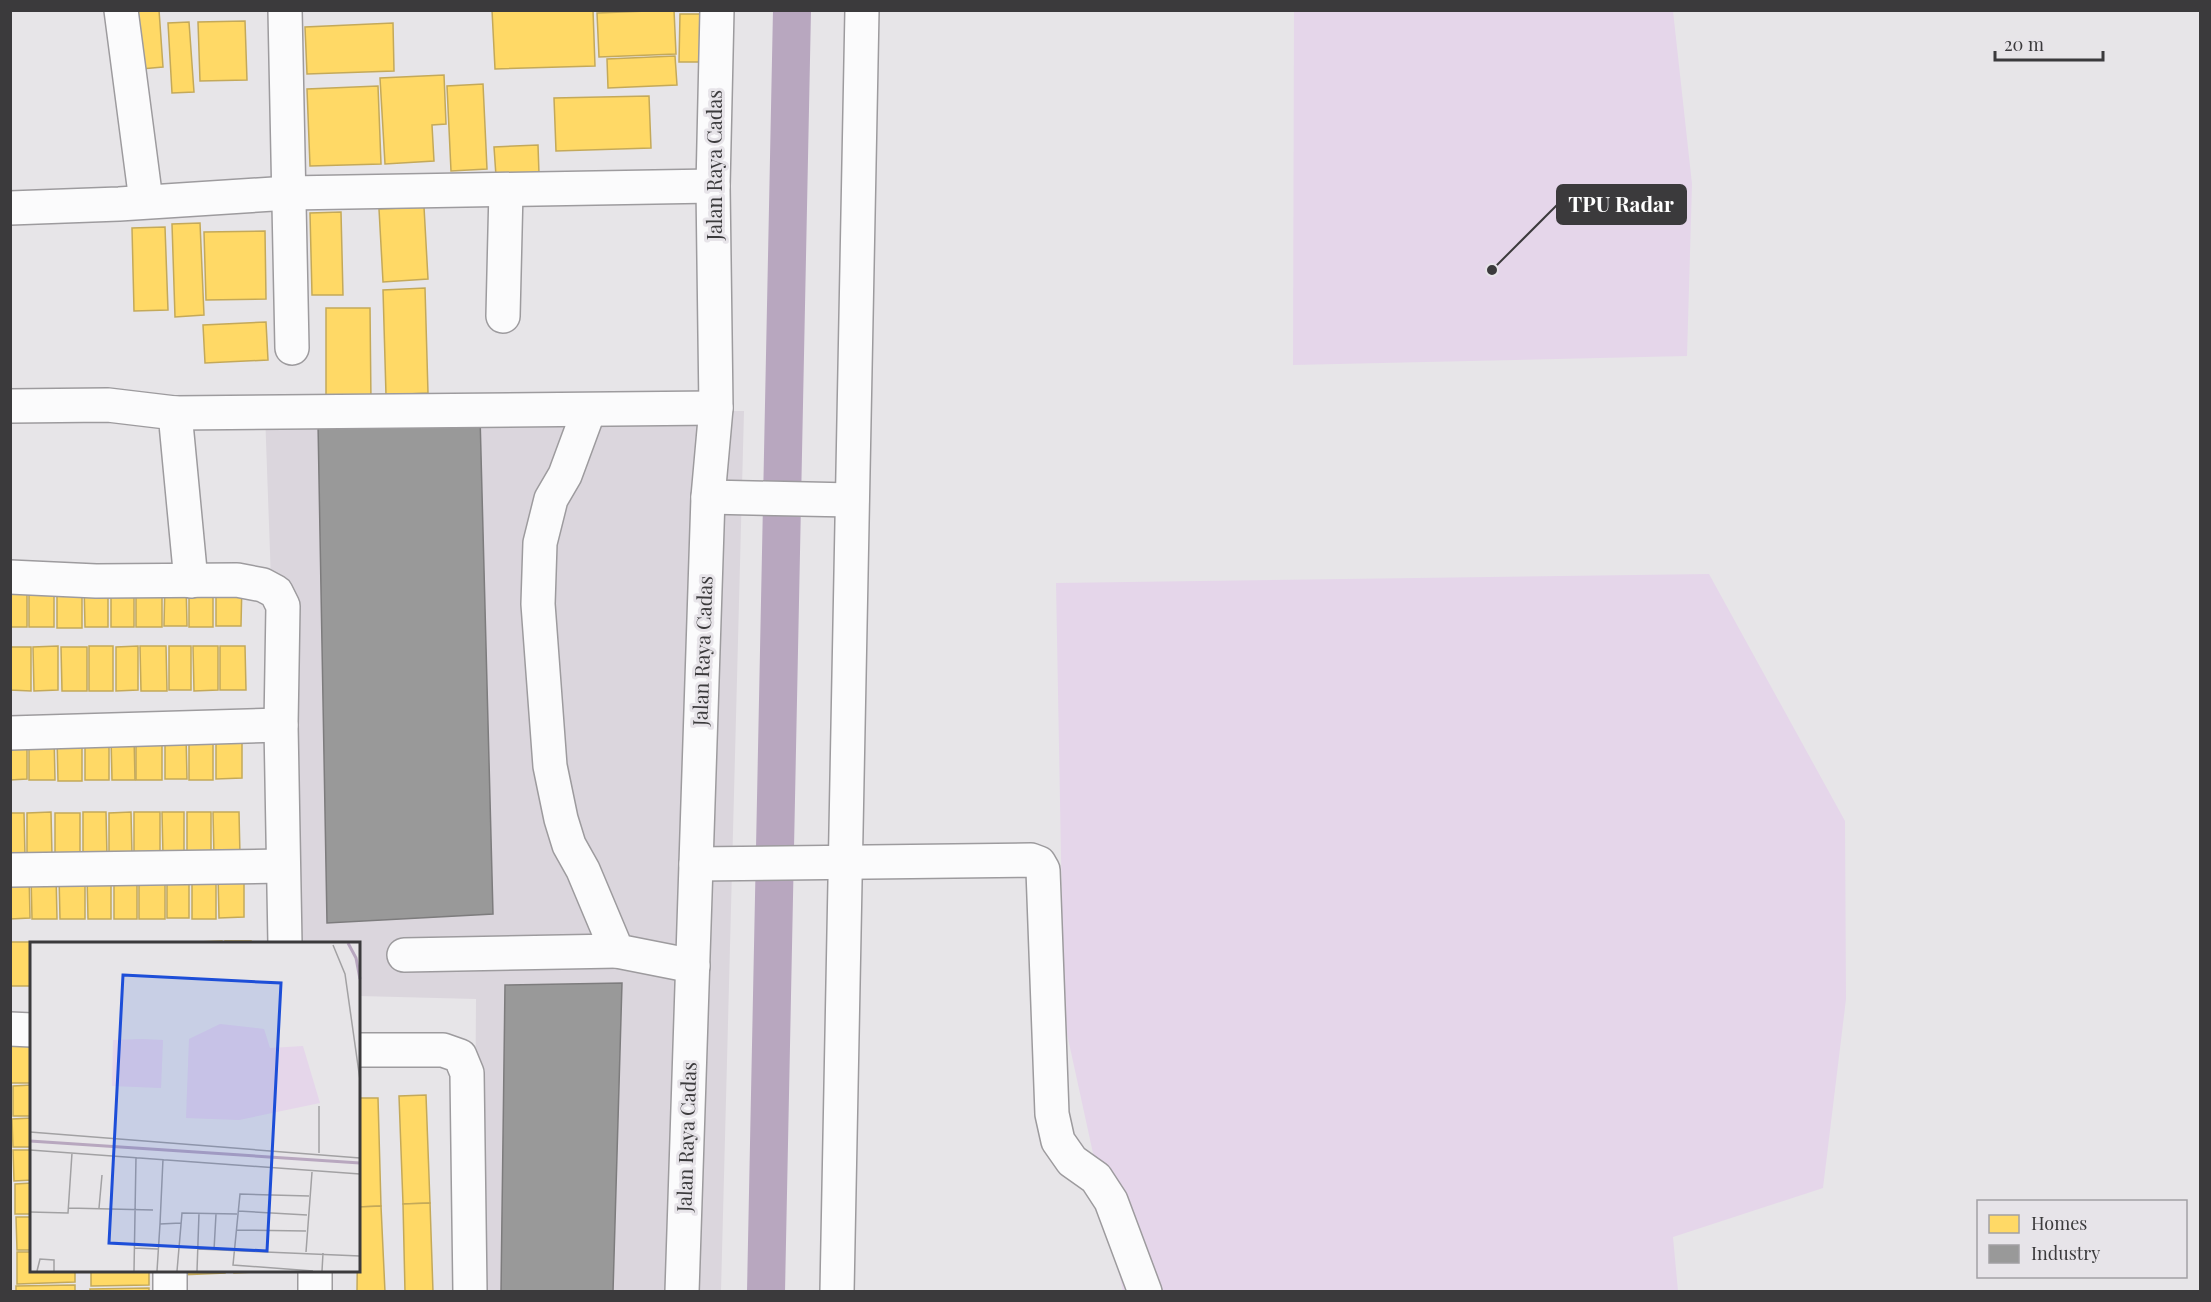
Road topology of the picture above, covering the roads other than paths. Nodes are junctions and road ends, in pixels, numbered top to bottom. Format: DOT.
graph roads {
  1 [pos="121,10"];
  2 [pos="285,10"];
  3 [pos="717,10"];
  4 [pos="862,10"];
  5 [pos="713,186"];
  6 [pos="506,190"];
  7 [pos="289,193"];
  8 [pos="146,201"];
  9 [pos="10,208"];
  10 [pos="503,316"];
  11 [pos="292,348"];
  12 [pos="10,406"];
  13 [pos="716,408"];
  14 [pos="589,410"];
  15 [pos="175,413"];
  16 [pos="723,498"];
  17 [pos="847,500"];
  18 [pos="10,577"];
  19 [pos="191,581"];
  20 [pos="281,725"];
  21 [pos="10,733"];
  22 [pos="834,862"];
  23 [pos="707,863"];
  24 [pos="282,866"];
  25 [pos="10,870"];
  26 [pos="285,942"];
  27 [pos="617,951"];
  28 [pos="404,955"];
  29 [pos="693,966"];
  30 [pos="10,1029"];
  31 [pos="30,1030"];
  32 [pos="360,1050"];
  33 [pos="170,1272"];
  34 [pos="315,1272"];
  35 [pos="170,1292"];
  36 [pos="315,1292"];
  37 [pos="470,1292"];
  38 [pos="682,1292"];
  39 [pos="837,1292"];
  40 [pos="1145,1292"];
  1 -- 8 [label="street"];
  2 -- 7 [label="street"];
  3 -- 5 [label="street, Jalan Raya Cadas"];
  4 -- 17 [label="street"];
  5 -- 6 [label="street"];
  5 -- 13 [label="street, Jalan Raya Cadas"];
  6 -- 7 [label="street"];
  6 -- 10 [label="street"];
  7 -- 8 [label="street"];
  7 -- 11 [label="street"];
  8 -- 9 [label="street"];
  12 -- 15 [label="street"];
  13 -- 14 [label="street"];
  13 -- 16 [label="street, Jalan Raya Cadas"];
  14 -- 15 [label="street"];
  14 -- 27 [label="street"];
  15 -- 19 [label="street"];
  16 -- 17 [label="street"];
  16 -- 23 [label="street, Jalan Raya Cadas"];
  17 -- 22 [label="street"];
  18 -- 19 [label="street"];
  19 -- 20 [label="street"];
  20 -- 21 [label="street"];
  20 -- 24 [label="street"];
  22 -- 23 [label="street"];
  22 -- 39 [label="street"];
  22 -- 40 [label="street"];
  23 -- 29 [label="street, Jalan Raya Cadas"];
  24 -- 25 [label="street"];
  24 -- 26 [label="street"];
  27 -- 28 [label="street"];
  27 -- 29 [label="street"];
  29 -- 38 [label="street, Jalan Raya Cadas"];
  30 -- 31 [label="street"];
  32 -- 37 [label="street"];
  33 -- 35 [label="street"];
  34 -- 36 [label="street"];
}
